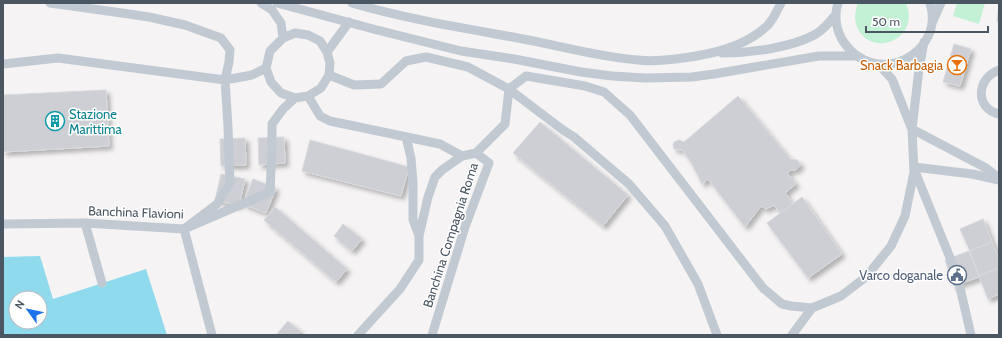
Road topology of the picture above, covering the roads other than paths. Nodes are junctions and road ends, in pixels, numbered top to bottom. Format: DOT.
graph roads {
  1 [pos="50,3"];
  2 [pos="261,3"];
  3 [pos="277,3"];
  4 [pos="352,3"];
  5 [pos="781,3"];
  6 [pos="930,3"];
  7 [pos="941,3"];
  8 [pos="835,7"];
  9 [pos="349,22"];
  10 [pos="932,24"];
  11 [pos="283,38"];
  12 [pos="924,42"];
  13 [pos="327,52"];
  14 [pos="714,53"];
  15 [pos="856,56"];
  16 [pos="3,64"];
  17 [pos="878,64"];
  18 [pos="266,68"];
  19 [pos="999,70"];
  20 [pos="329,74"];
  21 [pos="225,80"];
  22 [pos="509,89"];
  23 [pos="308,96"];
  24 [pos="295,98"];
  25 [pos="999,114"];
  26 [pos="912,129"];
  27 [pos="406,137"];
  28 [pos="476,153"];
  29 [pos="462,156"];
  30 [pos="914,168"];
  31 [pos="999,179"];
  32 [pos="85,223"];
  33 [pos="3,224"];
  34 [pos="184,229"];
  35 [pos="419,236"];
  36 [pos="102,283"];
  37 [pos="812,308"];
  38 [pos="212,335"];
  39 [pos="358,335"];
  40 [pos="432,335"];
  41 [pos="717,335"];
  42 [pos="792,335"];
  43 [pos="971,335"];
  1 -- 21 [label="lane"];
  2 -- 11 [label="lane"];
  3 -- 9 [label="lane"];
  4 -- 14 [label="lane"];
  5 -- 14 [label="lane"];
  6 -- 10 [label="lane"];
  7 -- 10 [label="lane"];
  8 -- 14 [label="lane"];
  8 -- 15 [label="lane"];
  9 -- 13 [label="lane"];
  9 -- 15 [label="lane"];
  10 -- 12 [label="lane"];
  11 -- 13 [label="lane"];
  11 -- 18 [label="lane"];
  12 -- 17 [label="lane"];
  12 -- 26 [label="lane"];
  13 -- 20 [label="lane"];
  15 -- 17 [label="lane"];
  16 -- 21 [label="lane"];
  17 -- 26 [label="lane"];
  18 -- 21 [label="lane"];
  18 -- 24 [label="lane"];
  19 -- 25 [label="lane"];
  20 -- 22 [label="lane"];
  20 -- 23 [label="lane"];
  21 -- 34 [label="lane"];
  22 -- 28 [label="lane, Banchina Compagnia Roma"];
  22 -- 37 [label="lane"];
  22 -- 41 [label="lane"];
  23 -- 24 [label="lane"];
  23 -- 27 [label="lane"];
  24 -- 34 [label="lane, Banchina Flavioni"];
  26 -- 30 [label="lane"];
  26 -- 31 [label="lane"];
  27 -- 29 [label="lane"];
  27 -- 35 [label="lane"];
  28 -- 29 [label="lane"];
  28 -- 40 [label="lane, Banchina Compagnia Roma"];
  29 -- 35 [label="lane"];
  30 -- 31 [label="lane"];
  30 -- 37 [label="lane"];
  30 -- 43 [label="lane"];
  32 -- 33 [label="lane, Banchina Flavioni"];
  32 -- 34 [label="lane, Banchina Flavioni"];
  32 -- 36 [label="lane"];
  34 -- 38 [label="lane"];
  35 -- 39 [label="lane"];
  37 -- 42 [label="lane"];
}
